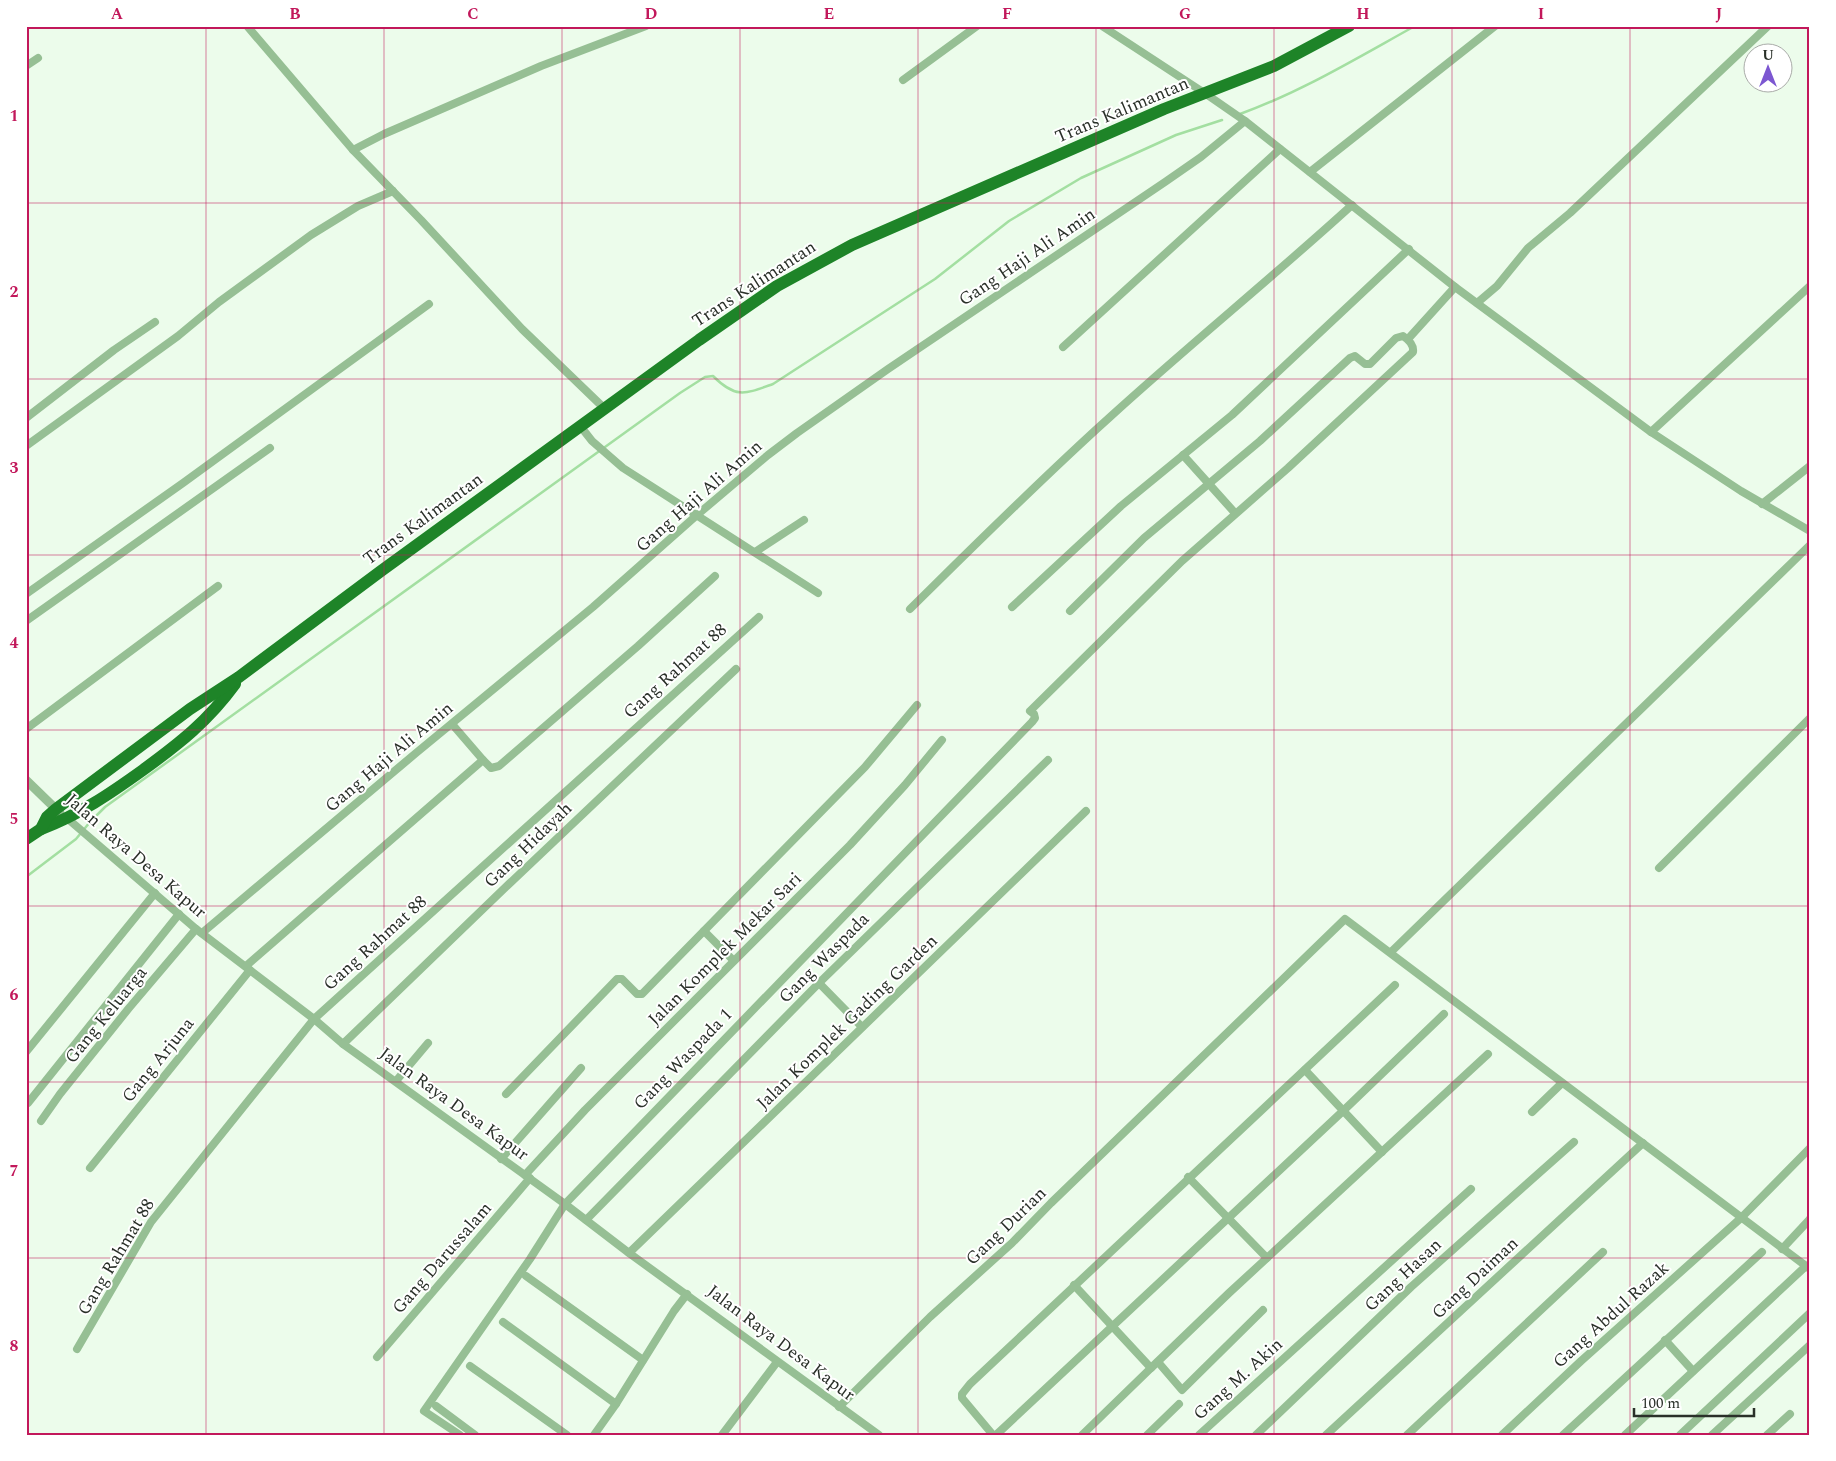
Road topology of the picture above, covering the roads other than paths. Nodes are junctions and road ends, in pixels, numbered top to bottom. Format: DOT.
graph roads {
  1 [pos="246,26"];
  2 [pos="646,26"];
  3 [pos="977,26"];
  4 [pos="1102,26"];
  5 [pos="1349,26"];
  6 [pos="1495,26"];
  7 [pos="1768,26"];
  8 [pos="38,58"];
  9 [pos="26,66"];
  10 [pos="903,80"];
  11 [pos="1206,94"];
  12 [pos="1243,120"];
  13 [pos="353,150"];
  14 [pos="1280,150"];
  15 [pos="1310,172"];
  16 [pos="392,191"];
  17 [pos="1352,205"];
  18 [pos="1409,249"];
  19 [pos="1810,286"];
  20 [pos="1455,287"];
  21 [pos="1477,303"];
  22 [pos="429,304"];
  23 [pos="155,322"];
  24 [pos="1408,339"];
  25 [pos="1062,346"];
  26 [pos="605,409"];
  27 [pos="26,418"];
  28 [pos="581,427"];
  29 [pos="1650,432"];
  30 [pos="26,446"];
  31 [pos="270,448"];
  32 [pos="1183,455"];
  33 [pos="1810,466"];
  34 [pos="1210,484"];
  35 [pos="1762,504"];
  36 [pos="1235,513"];
  37 [pos="697,515"];
  38 [pos="804,520"];
  39 [pos="1809,529"];
  40 [pos="1810,545"];
  41 [pos="755,552"];
  42 [pos="715,576"];
  43 [pos="218,586"];
  44 [pos="818,593"];
  45 [pos="26,594"];
  46 [pos="1012,607"];
  47 [pos="910,609"];
  48 [pos="1070,611"];
  49 [pos="759,616"];
  50 [pos="26,621"];
  51 [pos="736,669"];
  52 [pos="239,677"];
  53 [pos="917,705"];
  54 [pos="1810,718"];
  55 [pos="452,724"];
  56 [pos="26,729"];
  57 [pos="942,740"];
  58 [pos="483,760"];
  59 [pos="1048,760"];
  60 [pos="26,780"];
  61 [pos="52,804"];
  62 [pos="1086,811"];
  63 [pos="68,819"];
  64 [pos="42,829"];
  65 [pos="26,840"];
  66 [pos="1659,868"];
  67 [pos="155,894"];
  68 [pos="179,914"];
  69 [pos="199,931"];
  70 [pos="704,931"];
  71 [pos="1391,952"];
  72 [pos="733,960"];
  73 [pos="248,968"];
  74 [pos="819,982"];
  75 [pos="1395,984"];
  76 [pos="1444,1014"];
  77 [pos="314,1019"];
  78 [pos="862,1028"];
  79 [pos="428,1042"];
  80 [pos="343,1044"];
  81 [pos="26,1052"];
  82 [pos="1488,1054"];
  83 [pos="581,1068"];
  84 [pos="1304,1070"];
  85 [pos="396,1081"];
  86 [pos="1562,1083"];
  87 [pos="506,1094"];
  88 [pos="28,1103"];
  89 [pos="1343,1111"];
  90 [pos="1532,1112"];
  91 [pos="41,1121"];
  92 [pos="1574,1142"];
  93 [pos="1644,1143"];
  94 [pos="1810,1148"];
  95 [pos="1382,1152"];
  96 [pos="501,1159"];
  97 [pos="90,1168"];
  98 [pos="528,1177"];
  99 [pos="1188,1178"];
  100 [pos="1471,1189"];
  101 [pos="565,1204"];
  102 [pos="1228,1218"];
  103 [pos="1741,1218"];
  104 [pos="1810,1219"];
  105 [pos="586,1220"];
  106 [pos="1782,1249"];
  107 [pos="1603,1252"];
  108 [pos="1762,1252"];
  109 [pos="629,1253"];
  110 [pos="1267,1258"];
  111 [pos="1808,1268"];
  112 [pos="526,1276"];
  113 [pos="1074,1285"];
  114 [pos="687,1294"];
  115 [pos="1263,1310"];
  116 [pos="1810,1313"];
  117 [pos="503,1322"];
  118 [pos="1111,1326"];
  119 [pos="1665,1340"];
  120 [pos="1810,1345"];
  121 [pos="77,1349"];
  122 [pos="377,1357"];
  123 [pos="643,1360"];
  124 [pos="777,1362"];
  125 [pos="1158,1362"];
  126 [pos="470,1366"];
  127 [pos="1151,1368"];
  128 [pos="1694,1371"];
  129 [pos="616,1404"];
  130 [pos="1179,1404"];
  131 [pos="436,1406"];
  132 [pos="839,1407"];
  133 [pos="1790,1414"];
  134 [pos="996,1434"];
  135 [pos="460,1435"];
  136 [pos="475,1435"];
  137 [pos="567,1435"];
  138 [pos="594,1435"];
  139 [pos="722,1435"];
  140 [pos="879,1435"];
  141 [pos="1082,1435"];
  142 [pos="1147,1435"];
  143 [pos="1198,1435"];
  144 [pos="1256,1435"];
  145 [pos="1326,1435"];
  146 [pos="1407,1435"];
  147 [pos="1502,1435"];
  148 [pos="1563,1435"];
  149 [pos="1625,1435"];
  150 [pos="1680,1435"];
  151 [pos="1712,1435"];
  152 [pos="1767,1435"];
  1 -- 13 [label="street"];
  2 -- 13 [label="street"];
  3 -- 10 [label="street"];
  4 -- 11 [label="street"];
  5 -- 11 [label="highway, Trans Kalimantan"];
  6 -- 15 [label="street"];
  7 -- 21 [label="street"];
  8 -- 9 [label="street"];
  11 -- 12 [label="street"];
  11 -- 26 [label="highway, Trans Kalimantan"];
  12 -- 14 [label="street"];
  12 -- 37 [label="street, Gang Haji Ali Amin"];
  13 -- 16 [label="street"];
  14 -- 15 [label="street"];
  14 -- 25 [label="street"];
  15 -- 17 [label="street"];
  16 -- 26 [label="street"];
  16 -- 30 [label="street"];
  17 -- 18 [label="street"];
  17 -- 47 [label="street"];
  18 -- 20 [label="street"];
  18 -- 32 [label="street"];
  19 -- 29 [label="street"];
  20 -- 21 [label="street"];
  20 -- 24 [label="street"];
  21 -- 29 [label="street"];
  22 -- 45 [label="street"];
  23 -- 27 [label="street"];
  24 -- 34 [label="street"];
  24 -- 36 [label="street"];
  26 -- 28 [label="highway, Trans Kalimantan"];
  28 -- 37 [label="street"];
  28 -- 52 [label="highway, Trans Kalimantan"];
  29 -- 35 [label="street"];
  31 -- 50 [label="street"];
  32 -- 34 [label="street"];
  32 -- 46 [label="street"];
  33 -- 35 [label="street"];
  34 -- 36 [label="street"];
  34 -- 48 [label="street"];
  35 -- 39 [label="street"];
  36 -- 101 [label="street, Gang Waspada 1"];
  37 -- 41 [label="street"];
  37 -- 55 [label="street, Gang Haji Ali Amin"];
  38 -- 41 [label="street"];
  40 -- 71 [label="street"];
  41 -- 44 [label="street"];
  42 -- 58 [label="street"];
  43 -- 56 [label="street"];
  49 -- 77 [label="street, Gang Rahmat 88"];
  51 -- 80 [label="street, Gang Hidayah"];
  52 -- 61 [label="highway, Trans Kalimantan"];
  52 -- 63 [label="highway, Trans Kalimantan"];
  53 -- 70 [label="street"];
  54 -- 66 [label="street"];
  55 -- 58 [label="street"];
  55 -- 69 [label="street, Gang Haji Ali Amin"];
  57 -- 72 [label="street, Jalan Komplek Mekar Sari"];
  58 -- 73 [label="street, Gang Arjuna"];
  59 -- 74 [label="street, Gang Waspada"];
  60 -- 61 [label="street, Jalan Raya Desa Kapur"];
  61 -- 63 [label="street, Jalan Raya Desa Kapur"];
  61 -- 64 [label="highway, Trans Kalimantan"];
  62 -- 78 [label="street, Jalan Komplek Gading Garden"];
  63 -- 64 [label="highway, Trans Kalimantan"];
  63 -- 67 [label="street, Jalan Raya Desa Kapur"];
  64 -- 65 [label="highway"];
  67 -- 68 [label="street, Jalan Raya Desa Kapur"];
  67 -- 81 [label="street"];
  68 -- 69 [label="street, Jalan Raya Desa Kapur"];
  68 -- 88 [label="street"];
  69 -- 73 [label="street, Jalan Raya Desa Kapur"];
  69 -- 91 [label="street, Gang Keluarga"];
  70 -- 72 [label="street"];
  70 -- 87 [label="street"];
  71 -- 86 [label="street"];
  71 -- 132 [label="street, Gang Durian"];
  72 -- 98 [label="street, Jalan Komplek Mekar Sari"];
  73 -- 77 [label="street, Jalan Raya Desa Kapur"];
  73 -- 97 [label="street, Gang Arjuna"];
  74 -- 78 [label="street"];
  74 -- 105 [label="street, Gang Waspada"];
  75 -- 84 [label="street"];
  76 -- 89 [label="street"];
  77 -- 80 [label="street, Jalan Raya Desa Kapur"];
  77 -- 121 [label="street, Gang Rahmat 88"];
  78 -- 109 [label="street, Jalan Komplek Gading Garden"];
  79 -- 85 [label="street"];
  80 -- 85 [label="street, Jalan Raya Desa Kapur"];
  82 -- 95 [label="street"];
  83 -- 96 [label="street"];
  84 -- 89 [label="street"];
  84 -- 99 [label="street"];
  85 -- 96 [label="street, Jalan Raya Desa Kapur"];
  86 -- 90 [label="street"];
  86 -- 93 [label="street"];
  89 -- 95 [label="street"];
  89 -- 102 [label="street"];
  92 -- 144 [label="street, Gang Hasan"];
  93 -- 103 [label="street"];
  93 -- 145 [label="street, Gang Daiman"];
  94 -- 103 [label="street, Gang Abdul Razak"];
  95 -- 110 [label="street"];
  96 -- 98 [label="street, Jalan Raya Desa Kapur"];
  98 -- 101 [label="street, Jalan Raya Desa Kapur"];
  98 -- 122 [label="street, Gang Darussalam"];
  99 -- 102 [label="street"];
  99 -- 113 [label="street"];
  100 -- 143 [label="street, Gang M. Akin"];
  101 -- 105 [label="street, Jalan Raya Desa Kapur"];
  101 -- 135 [label="street, Gang Waspada 1"];
  102 -- 110 [label="street"];
  102 -- 118 [label="street"];
  103 -- 106 [label="street"];
  103 -- 147 [label="street, Gang Abdul Razak"];
  104 -- 106 [label="street"];
  105 -- 109 [label="street, Jalan Raya Desa Kapur"];
  106 -- 111 [label="street"];
  107 -- 146 [label="street"];
  108 -- 119 [label="street"];
  109 -- 114 [label="street, Jalan Raya Desa Kapur"];
  110 -- 125 [label="street"];
  111 -- 128 [label="street"];
  112 -- 123 [label="street"];
  113 -- 118 [label="street"];
  113 -- 134 [label="street"];
  114 -- 123 [label="street"];
  114 -- 124 [label="street, Jalan Raya Desa Kapur"];
  115 -- 125 [label="street"];
  116 -- 150 [label="street"];
  117 -- 129 [label="street"];
  118 -- 127 [label="street"];
  118 -- 134 [label="street"];
  119 -- 128 [label="street"];
  119 -- 148 [label="street"];
  120 -- 151 [label="street"];
  123 -- 129 [label="street"];
  124 -- 132 [label="street, Jalan Raya Desa Kapur"];
  124 -- 139 [label="street"];
  125 -- 127 [label="street"];
  126 -- 137 [label="street"];
  127 -- 141 [label="street"];
  128 -- 149 [label="street"];
  129 -- 138 [label="street"];
  130 -- 142 [label="street"];
  131 -- 136 [label="street"];
  132 -- 140 [label="street, Jalan Raya Desa Kapur"];
  133 -- 152 [label="street"];
}
